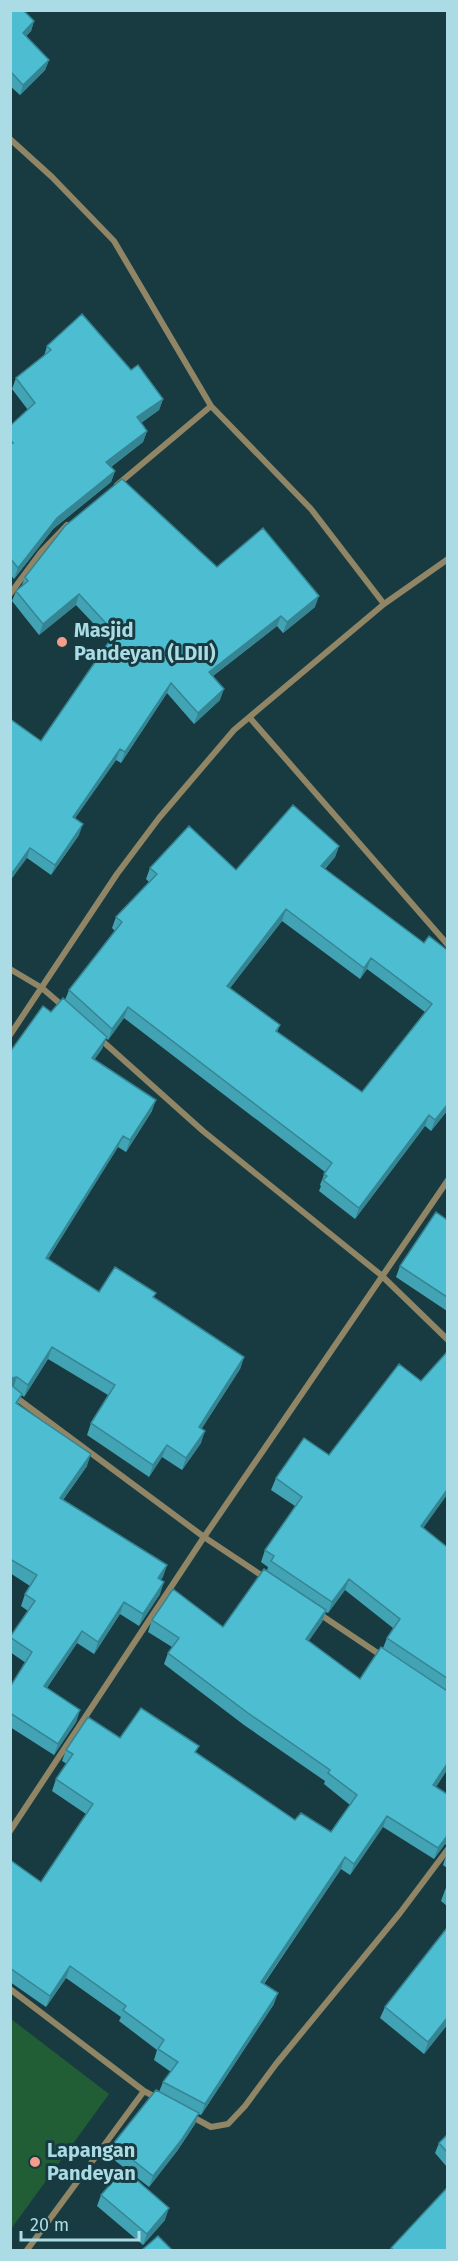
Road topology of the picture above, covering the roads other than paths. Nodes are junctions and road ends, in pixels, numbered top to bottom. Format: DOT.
graph roads {
  1 [pos="10,139"];
  2 [pos="211,406"];
  3 [pos="107,493"];
  4 [pos="74,520"];
  5 [pos="447,559"];
  6 [pos="10,594"];
  7 [pos="384,604"];
  8 [pos="250,718"];
  9 [pos="447,945"];
  10 [pos="10,969"];
  11 [pos="42,988"];
  12 [pos="69,1011"];
  13 [pos="10,1035"];
  14 [pos="96,1035"];
  15 [pos="447,1180"];
  16 [pos="381,1275"];
  17 [pos="447,1340"];
  18 [pos="10,1393"];
  19 [pos="204,1537"];
  20 [pos="272,1582"];
  21 [pos="311,1608"];
  22 [pos="389,1660"];
  23 [pos="10,1831"];
  24 [pos="447,1849"];
  25 [pos="10,1989"];
  26 [pos="144,2091"];
  27 [pos="163,2101"];
  28 [pos="182,2112"];
  29 [pos="27,2250"];
  1 -- 2 [label="street"];
  2 -- 3 [label="street"];
  2 -- 7 [label="street"];
  4 -- 6 [label="street"];
  5 -- 7 [label="street"];
  7 -- 8 [label="street"];
  8 -- 9 [label="street"];
  8 -- 11 [label="street"];
  10 -- 11 [label="street"];
  11 -- 12 [label="street"];
  11 -- 13 [label="street"];
  14 -- 16 [label="street"];
  15 -- 16 [label="street"];
  16 -- 17 [label="street"];
  16 -- 19 [label="street"];
  18 -- 19 [label="street"];
  19 -- 20 [label="street"];
  19 -- 23 [label="street"];
  21 -- 22 [label="street"];
  24 -- 28 [label="street"];
  25 -- 26 [label="street"];
  26 -- 27 [label="street"];
  26 -- 29 [label="street"];
}
